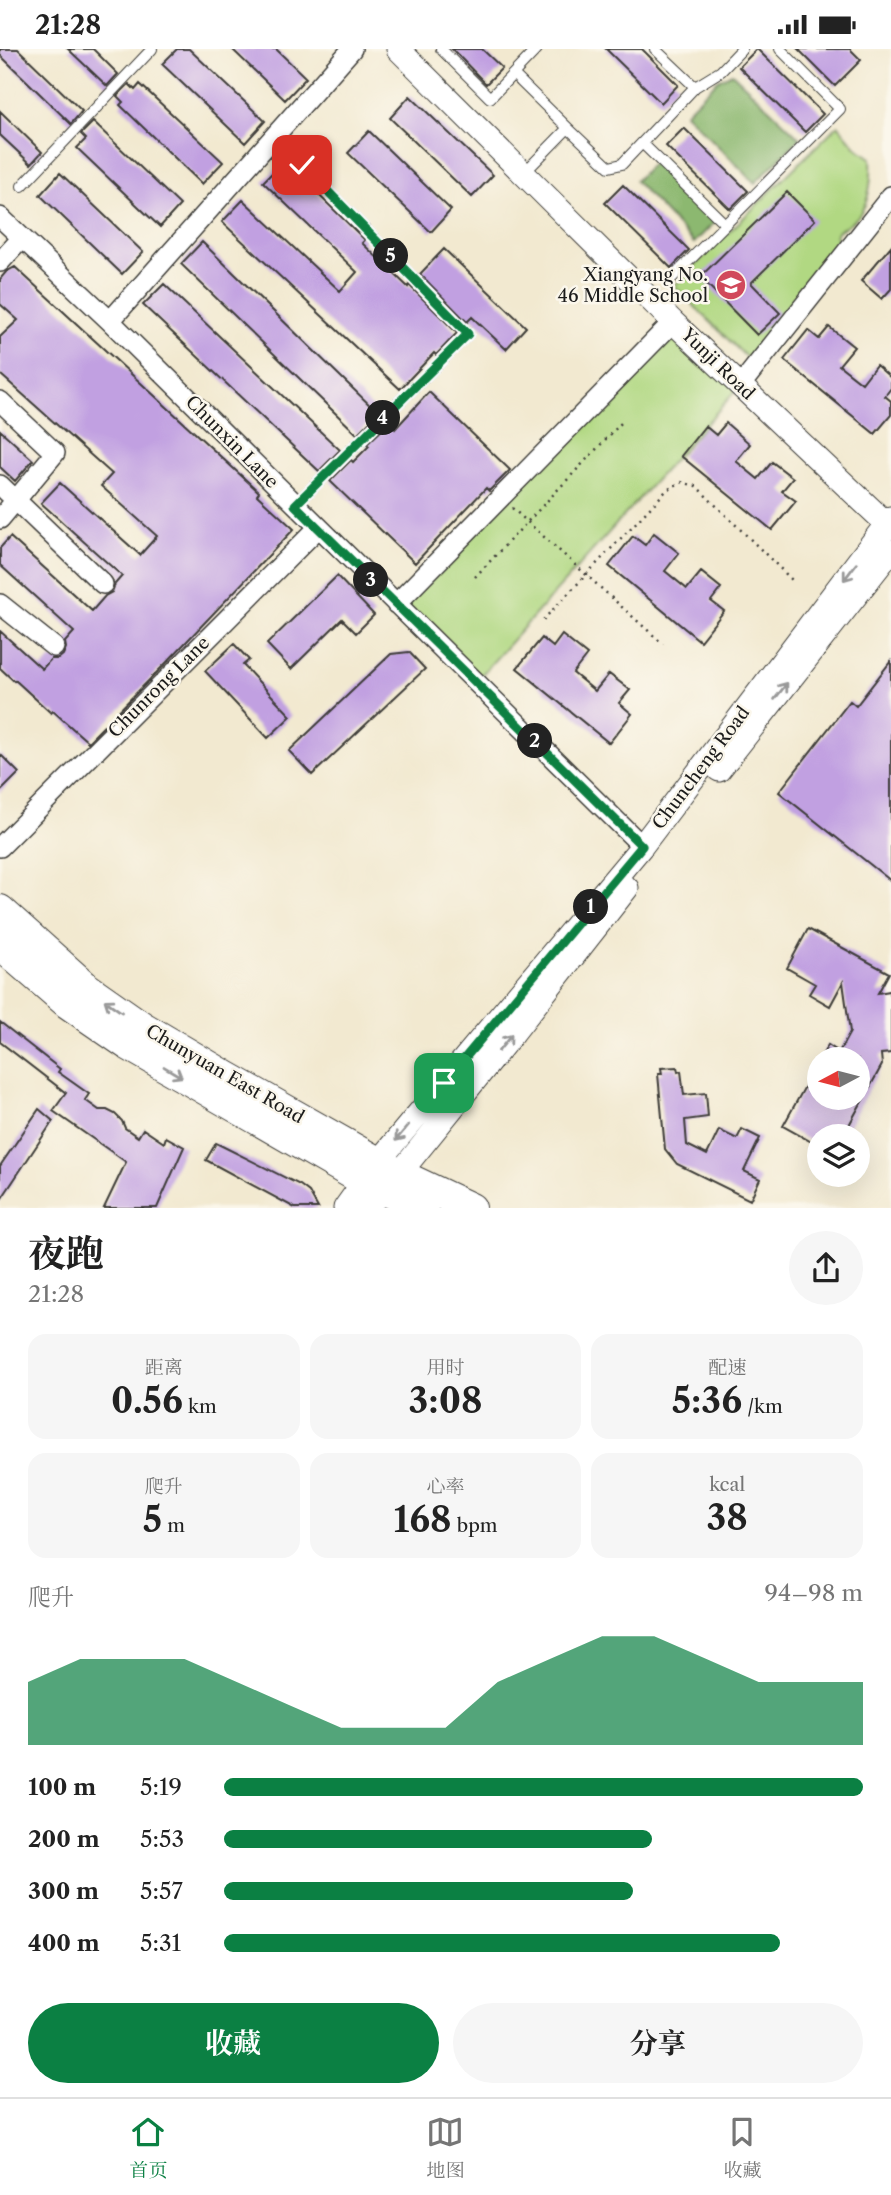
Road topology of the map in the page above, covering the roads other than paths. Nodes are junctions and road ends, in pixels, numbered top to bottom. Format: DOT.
graph roads {
  1 [pos="152,49"];
  2 [pos="352,49"];
  3 [pos="398,49"];
  4 [pos="441,49"];
  5 [pos="537,49"];
  6 [pos="655,49"];
  7 [pos="742,49"];
  8 [pos="780,49"];
  9 [pos="513,74"];
  10 [pos="695,87"];
  11 [pos="568,128"];
  12 [pos="642,143"];
  13 [pos="302,165"];
  14 [pos="523,173"];
  15 [pos="22,186"];
  16 [pos="891,196"];
  17 [pos="0,217"];
  18 [pos="725,224"];
  19 [pos="22,238"];
  20 [pos="0,262"];
  21 [pos="669,281"];
  22 [pos="110,321"];
  23 [pos="673,322"];
  24 [pos="740,386"];
  25 [pos="0,401"];
  26 [pos="0,485"];
  27 [pos="16,500"];
  28 [pos="295,505"];
  29 [pos="0,519"];
  30 [pos="889,524"];
  31 [pos="318,528"];
  32 [pos="891,551"];
  33 [pos="103,584"];
  34 [pos="0,604"];
  35 [pos="396,604"];
  36 [pos="54,647"];
  37 [pos="642,846"];
  38 [pos="0,847"];
  39 [pos="0,910"];
  40 [pos="1,947"];
  41 [pos="378,1183"];
  42 [pos="345,1208"];
  43 [pos="424,1208"];
  44 [pos="471,1208"];
  1 -- 15 [label="lane"];
  2 -- 22 [label="street"];
  3 -- 14 [label="street, Yunji Road"];
  4 -- 9 [label="lane"];
  5 -- 9 [label="lane"];
  6 -- 10 [label="lane"];
  7 -- 10 [label="lane"];
  8 -- 18 [label="lane"];
  9 -- 11 [label="lane"];
  10 -- 12 [label="lane"];
  11 -- 12 [label="lane"];
  11 -- 14 [label="lane"];
  12 -- 18 [label="lane"];
  13 -- 28 [label="lane"];
  14 -- 23 [label="street, Yunji Road"];
  16 -- 24 [label="street"];
  17 -- 19 [label="street, Chunxin Lane"];
  18 -- 21 [label="lane"];
  19 -- 20 [label="street"];
  19 -- 22 [label="street, Chunxin Lane"];
  22 -- 28 [label="street, Chunxin Lane"];
  23 -- 24 [label="street, Yunji Road"];
  23 -- 35 [label="street"];
  24 -- 30 [label="street, Yunji Road"];
  25 -- 27 [label="street"];
  26 -- 27 [label="street"];
  27 -- 29 [label="street"];
  27 -- 33 [label="street"];
  28 -- 31 [label="street, Chunxin Lane"];
  30 -- 37 [label="street, Chuncheng Road, one-way"];
  31 -- 35 [label="street, Chunxin Lane"];
  31 -- 38 [label="street, Chunrong Lane"];
  41 -- 32 [label="street, Chuncheng Road, one-way"];
  34 -- 36 [label="street"];
  35 -- 37 [label="street, Chunxin Lane"];
  37 -- 41 [label="street, Chuncheng Road, one-way"];
  41 -- 39 [label="main road, Chunyuan East Road, one-way"];
  40 -- 41 [label="main road, Chunyuan East Road, one-way"];
  41 -- 42 [label="street, Chuncheng Road"];
  41 -- 43 [label="main road, Chunyuan East Road"];
  41 -- 44 [label="main road, Chunyuan East Road"];
}
